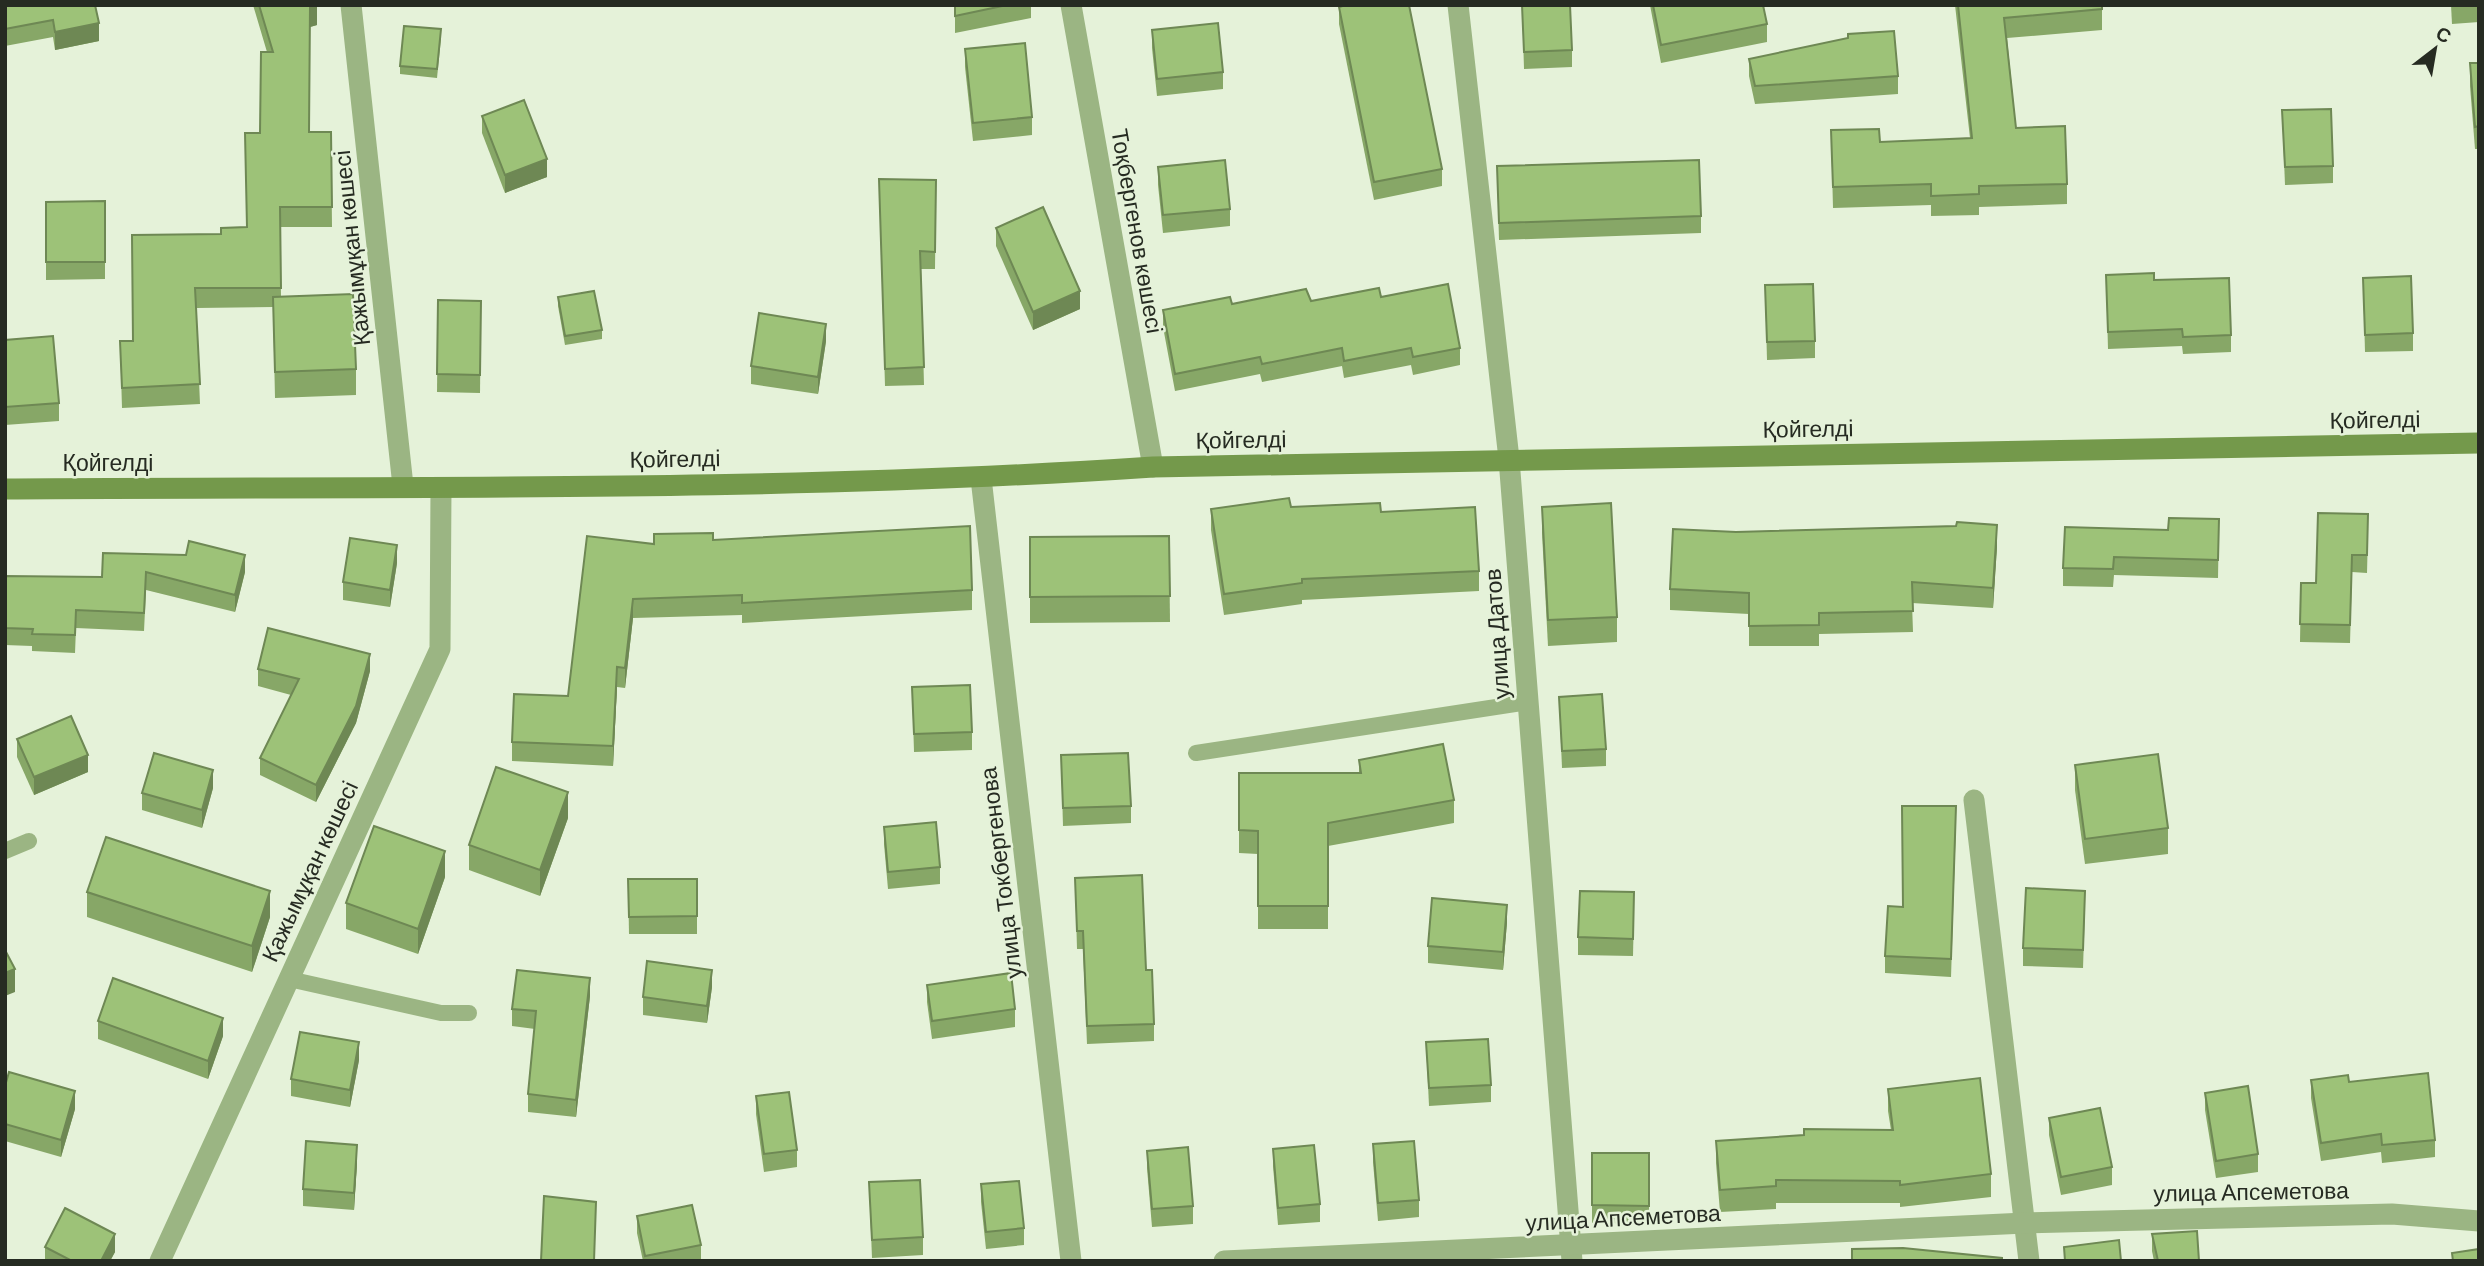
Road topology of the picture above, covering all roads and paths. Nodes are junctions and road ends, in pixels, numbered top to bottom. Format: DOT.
graph roads {
  1 [pos="351,5"];
  2 [pos="1071,5"];
  3 [pos="1458,5"];
  4 [pos="2479,443"];
  5 [pos="1509,459"];
  6 [pos="1153,467"];
  7 [pos="981,478"];
  8 [pos="403,486"];
  9 [pos="441,488"];
  10 [pos="5,489"];
  11 [pos="1528,702"];
  12 [pos="1196,753"];
  13 [pos="1974,800"];
  14 [pos="29,841"];
  15 [pos="5,851"];
  16 [pos="289,979"];
  17 [pos="469,1013"];
  18 [pos="2479,1221"];
  19 [pos="2025,1223"];
  20 [pos="1571,1254"];
  21 [pos="160,1261"];
  22 [pos="1071,1261"];
  23 [pos="1224,1261"];
  24 [pos="2029,1261"];
  1 -- 8 [label="street, Қажымұқан көшесі"];
  2 -- 6 [label="street, Тоқбергенов көшесі"];
  3 -- 5 [label="street, улица Датов"];
  4 -- 5 [label="street, Қойгелді"];
  5 -- 6 [label="street, Қойгелді"];
  5 -- 11 [label="street, улица Датов"];
  6 -- 7 [label="street, Қойгелді"];
  7 -- 9 [label="street, Қойгелді"];
  7 -- 22 [label="street, улица Токбергенова"];
  8 -- 9 [label="street, Қойгелді"];
  8 -- 10 [label="street, Қойгелді"];
  9 -- 16 [label="street, Қажымұқан көшесі"];
  11 -- 12 [label="lane"];
  11 -- 20 [label="street, улица Датов"];
  13 -- 19 [label="street"];
  14 -- 15 [label="lane"];
  16 -- 17 [label="lane"];
  16 -- 21 [label="street, Қажымұқан көшесі"];
  18 -- 19 [label="street, улица Апсеметова"];
  19 -- 20 [label="street, улица Апсеметова"];
  19 -- 24 [label="street"];
  20 -- 23 [label="street, улица Апсеметова"];
}
